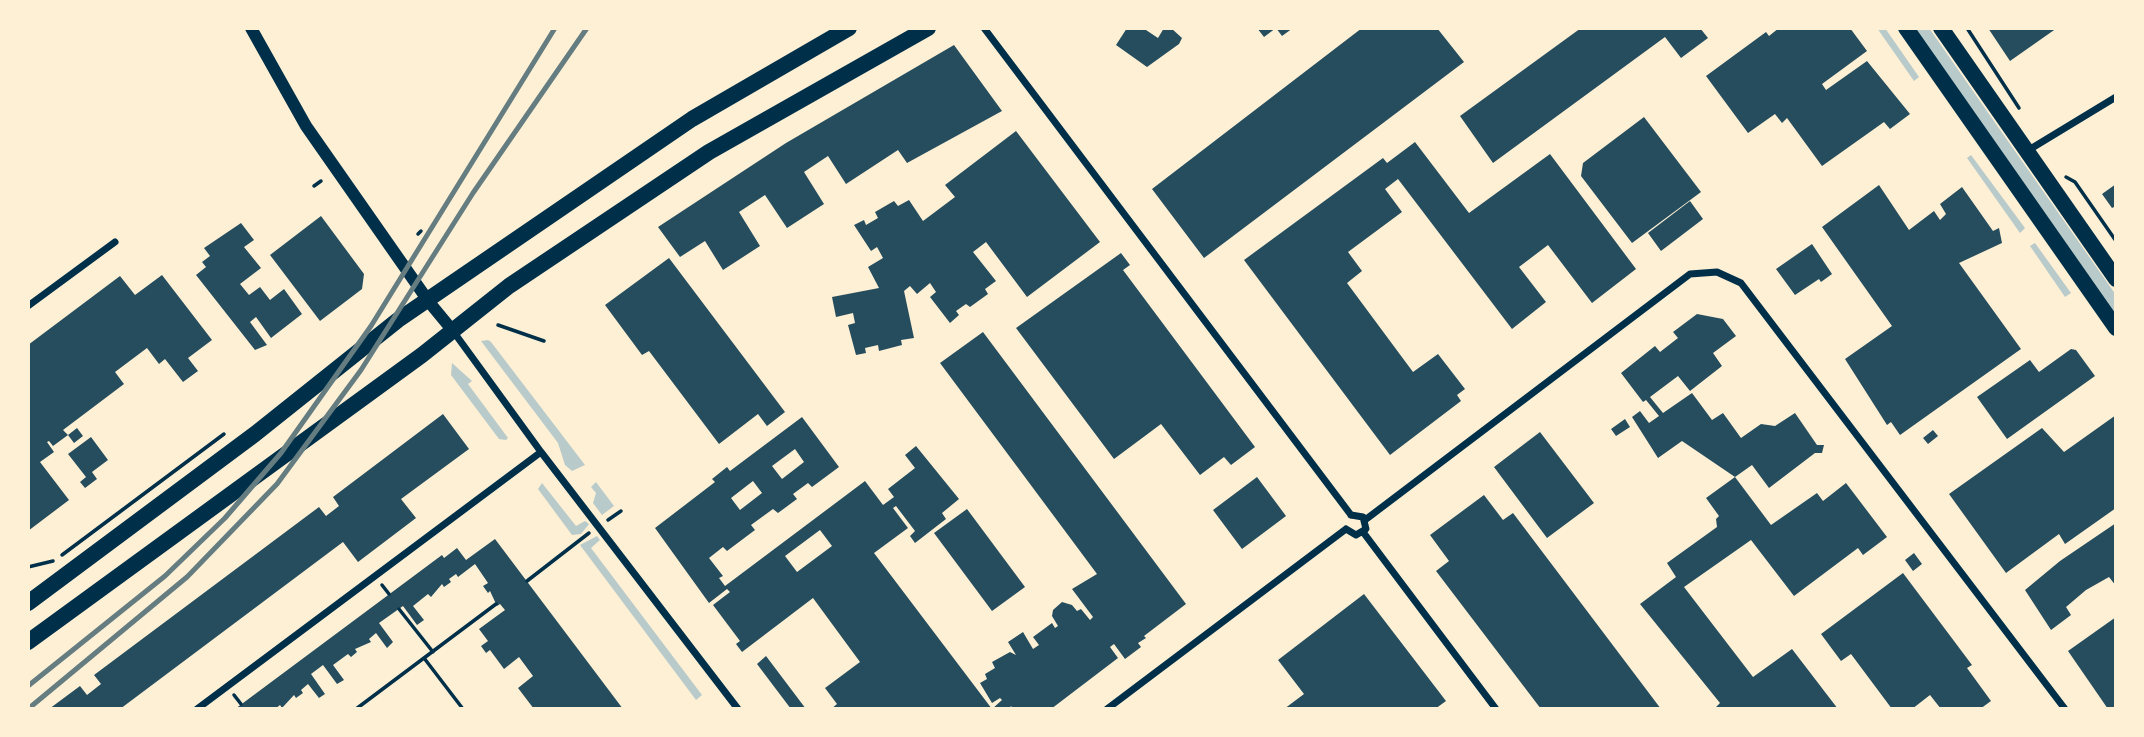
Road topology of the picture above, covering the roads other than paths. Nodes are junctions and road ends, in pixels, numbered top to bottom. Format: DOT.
graph roads {
  1 [pos="251,28"];
  2 [pos="849,28"];
  3 [pos="928,28"];
  4 [pos="984,28"];
  5 [pos="1906,28"];
  6 [pos="1941,28"];
  7 [pos="2116,97"];
  8 [pos="2026,152"];
  9 [pos="115,242"];
  10 [pos="2116,279"];
  11 [pos="429,302"];
  12 [pos="28,306"];
  13 [pos="2116,328"];
  14 [pos="453,331"];
  15 [pos="541,452"];
  16 [pos="1351,515"];
  17 [pos="1365,520"];
  18 [pos="1346,529"];
  19 [pos="1363,532"];
  20 [pos="55,583"];
  21 [pos="28,593"];
  22 [pos="28,603"];
  23 [pos="28,642"];
  24 [pos="197,709"];
  25 [pos="738,709"];
  26 [pos="1107,709"];
  27 [pos="1496,709"];
  28 [pos="2065,709"];
  1 -- 11 [label="street"];
  2 -- 11 [label="main road"];
  3 -- 14 [label="main road"];
  4 -- 16 [label="street"];
  5 -- 13 [label="main road"];
  6 -- 8 [label="main road"];
  7 -- 8 [label="street"];
  8 -- 10 [label="main road"];
  9 -- 12 [label="street"];
  11 -- 14 [label="street"];
  11 -- 20 [label="main road"];
  14 -- 15 [label="street"];
  14 -- 23 [label="main road"];
  15 -- 24 [label="street"];
  15 -- 25 [label="street"];
  16 -- 17 [label="street"];
  16 -- 18 [label="street"];
  17 -- 19 [label="street"];
  17 -- 28 [label="street"];
  18 -- 19 [label="street"];
  18 -- 26 [label="street"];
  19 -- 27 [label="street"];
  20 -- 21 [label="street"];
  20 -- 22 [label="main road"];
}
